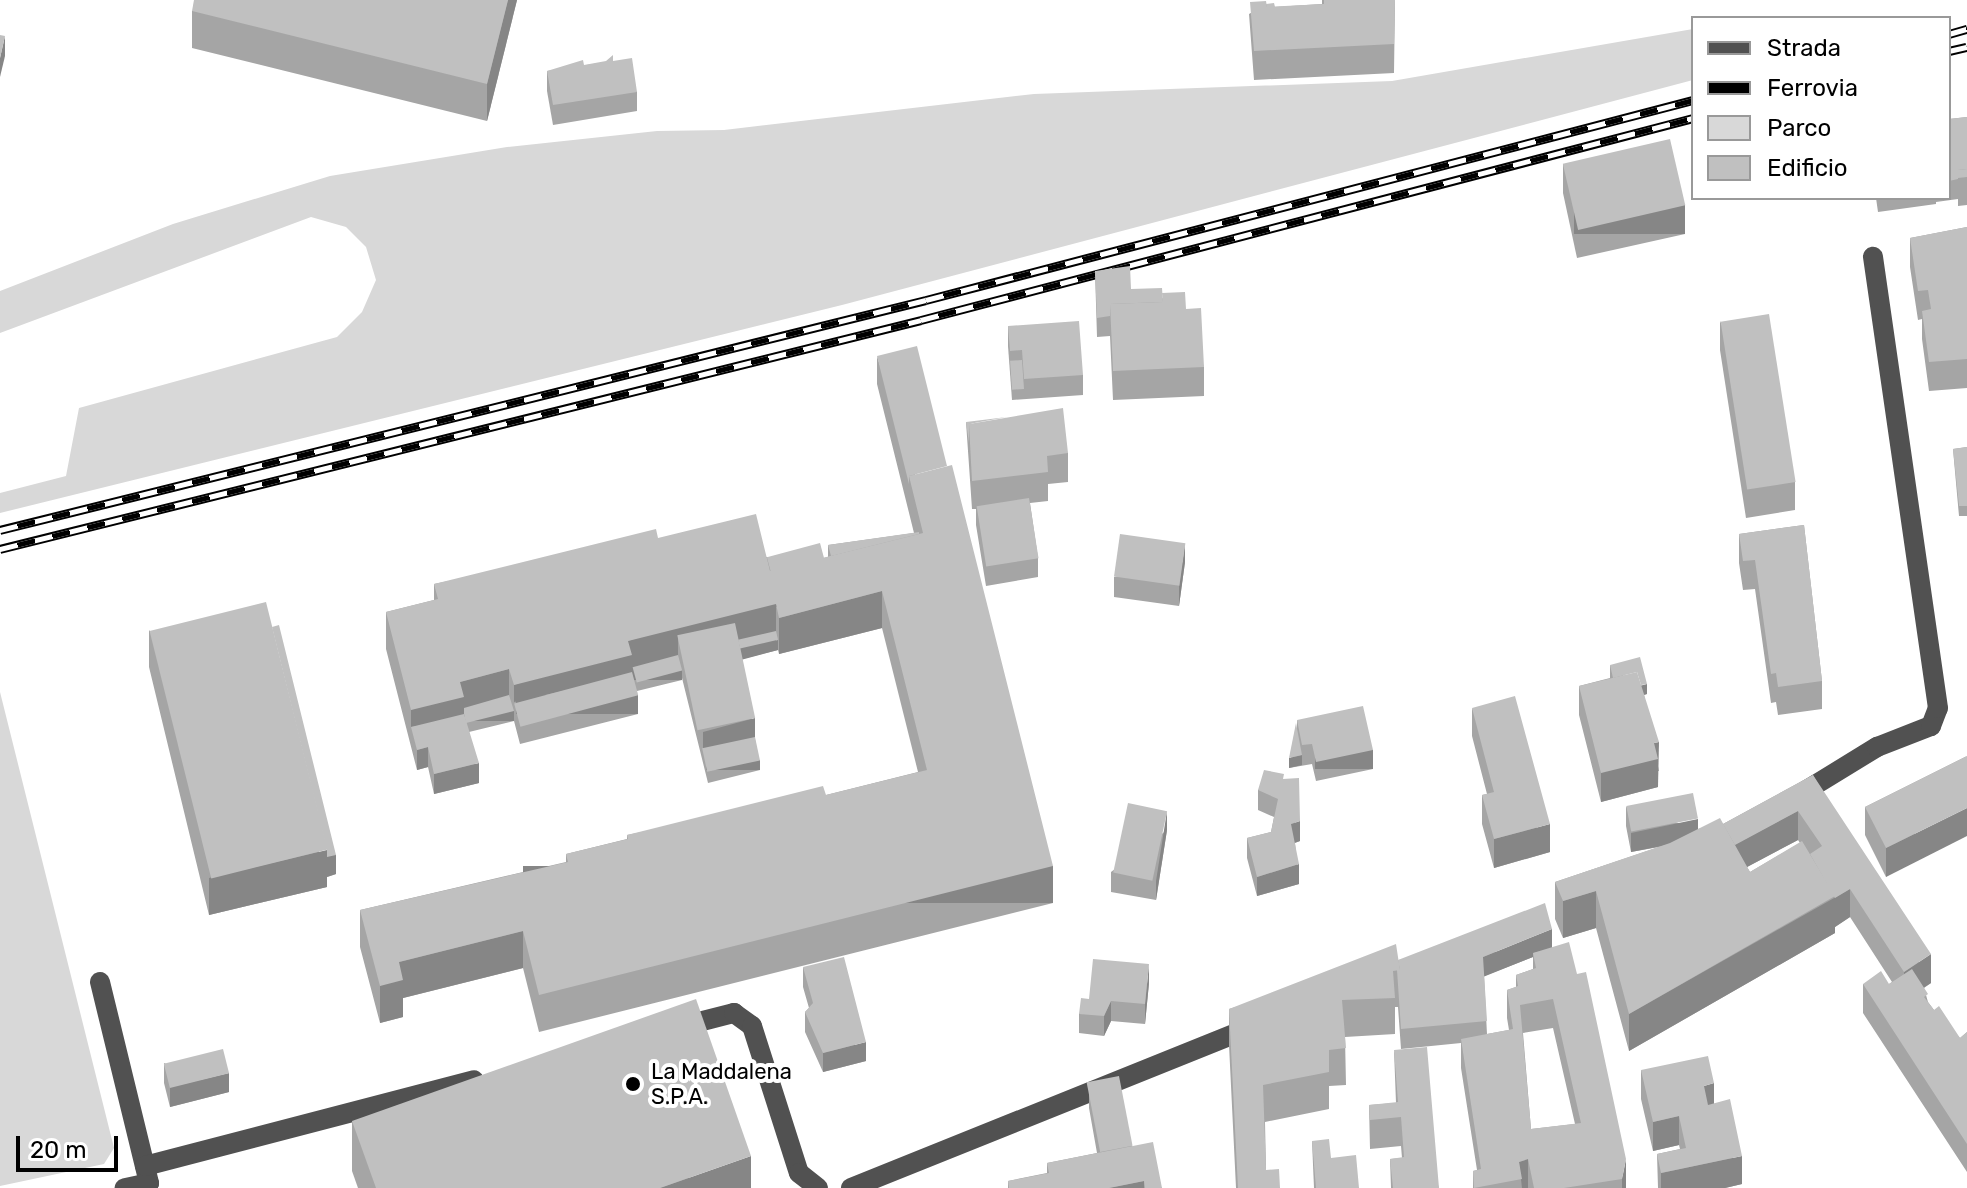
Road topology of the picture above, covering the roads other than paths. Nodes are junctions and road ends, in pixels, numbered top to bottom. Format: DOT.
graph roads {
  1 [pos="1873,257"];
  2 [pos="1776,807"];
  3 [pos="100,982"];
  4 [pos="1275,1017"];
  5 [pos="658,1033"];
  6 [pos="492,1076"];
  7 [pos="149,1179"];
  8 [pos="125,1188"];
  9 [pos="818,1188"];
  10 [pos="851,1188"];
  1 -- 2 [label="street"];
  3 -- 7 [label="street"];
  4 -- 10 [label="street"];
  5 -- 9 [label="street"];
  6 -- 7 [label="street"];
  7 -- 8 [label="street"];
}
